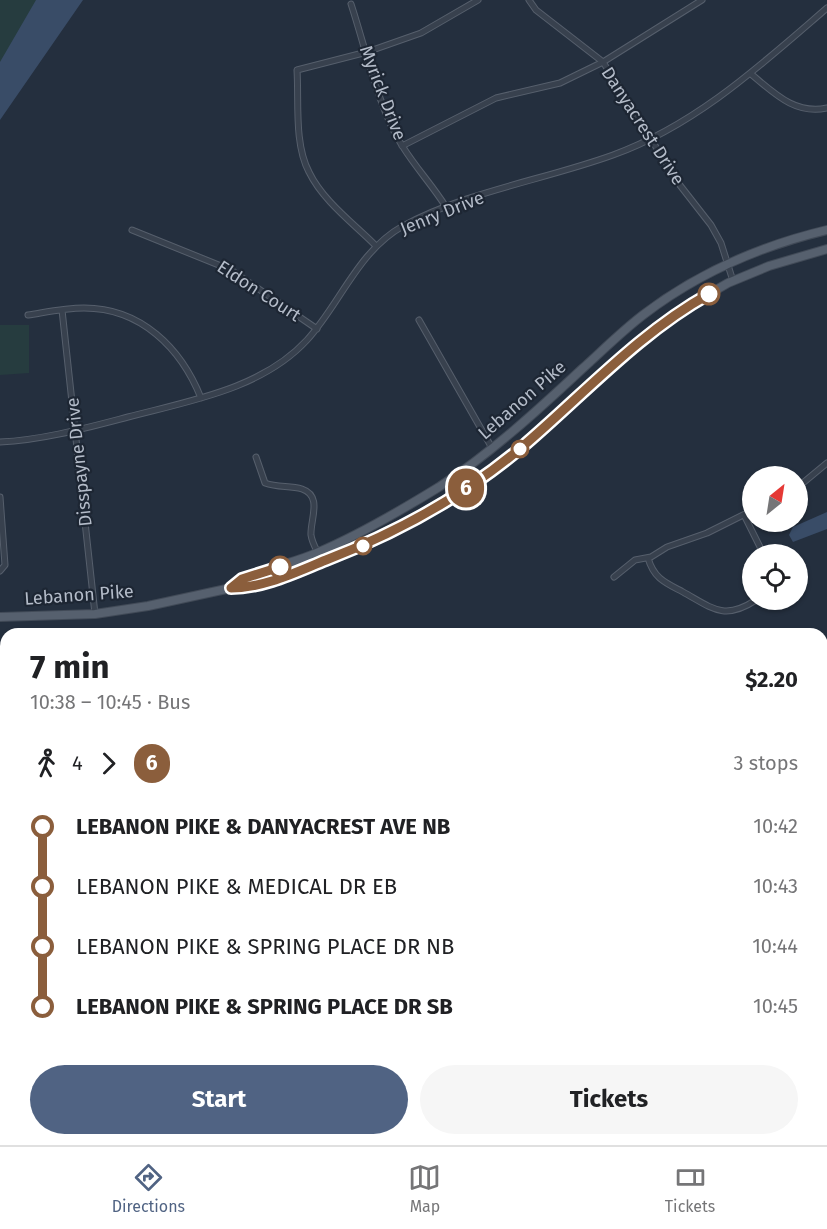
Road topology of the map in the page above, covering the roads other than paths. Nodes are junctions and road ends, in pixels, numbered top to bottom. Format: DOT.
graph roads {
  1 [pos="478,0"];
  2 [pos="529,0"];
  3 [pos="702,0"];
  4 [pos="351,3"];
  5 [pos="827,8"];
  6 [pos="367,52"];
  7 [pos="603,62"];
  8 [pos="751,74"];
  9 [pos="827,108"];
  10 [pos="649,138"];
  11 [pos="402,146"];
  12 [pos="446,207"];
  13 [pos="132,230"];
  14 [pos="827,230"];
  15 [pos="375,245"];
  16 [pos="827,249"];
  17 [pos="728,263"];
  18 [pos="732,277"];
  19 [pos="62,310"];
  20 [pos="28,315"];
  21 [pos="419,320"];
  22 [pos="317,329"];
  23 [pos="201,398"];
  24 [pos="76,430"];
  25 [pos="0,442"];
  26 [pos="488,451"];
  27 [pos="256,457"];
  28 [pos="827,464"];
  29 [pos="494,469"];
  30 [pos="808,479"];
  31 [pos="0,497"];
  32 [pos="742,516"];
  33 [pos="380,522"];
  34 [pos="386,534"];
  35 [pos="318,553"];
  36 [pos="648,558"];
  37 [pos="0,571"];
  38 [pos="614,577"];
  39 [pos="231,588"];
  40 [pos="742,607"];
  41 [pos="94,614"];
  42 [pos="0,617"];
  1 -- 6 [label="street"];
  2 -- 7 [label="street, Danyacrest Drive"];
  3 -- 7 [label="street"];
  4 -- 6 [label="street, Myrick Drive"];
  5 -- 8 [label="street, Jenry Drive"];
  6 -- 11 [label="street, Myrick Drive"];
  6 -- 15 [label="street"];
  7 -- 10 [label="street, Danyacrest Drive"];
  7 -- 11 [label="street"];
  8 -- 9 [label="street"];
  8 -- 10 [label="street, Jenry Drive"];
  10 -- 12 [label="street, Jenry Drive"];
  10 -- 17 [label="street, Danyacrest Drive"];
  11 -- 12 [label="street, Myrick Drive"];
  12 -- 15 [label="street, Jenry Drive"];
  13 -- 22 [label="street, Eldon Court"];
  14 -- 17 [label="main road, Lebanon Pike"];
  15 -- 22 [label="street, Jenry Drive"];
  16 -- 18 [label="main road, Lebanon Pike"];
  17 -- 18 [label="street, Danyacrest Drive"];
  17 -- 26 [label="main road, Lebanon Pike"];
  18 -- 29 [label="main road, Lebanon Pike"];
  19 -- 20 [label="street"];
  19 -- 23 [label="street"];
  19 -- 24 [label="street, Disspayne Drive"];
  21 -- 26 [label="street"];
  22 -- 23 [label="street, Jenry Drive"];
  23 -- 24 [label="street, Jenry Drive"];
  24 -- 25 [label="street, Jenry Drive"];
  24 -- 41 [label="street, Disspayne Drive"];
  26 -- 29 [label="main road"];
  26 -- 33 [label="main road, Lebanon Pike"];
  27 -- 35 [label="street"];
  28 -- 30 [label="street"];
  29 -- 34 [label="main road, Lebanon Pike"];
  31 -- 37 [label="street"];
  32 -- 36 [label="street"];
  33 -- 34 [label="main road"];
  33 -- 35 [label="main road, Lebanon Pike"];
  34 -- 39 [label="main road, Lebanon Pike"];
  35 -- 39 [label="main road, Lebanon Pike"];
  36 -- 38 [label="street"];
  36 -- 40 [label="street"];
  39 -- 41 [label="main road, Lebanon Pike"];
  41 -- 42 [label="main road, Lebanon Pike"];
}
